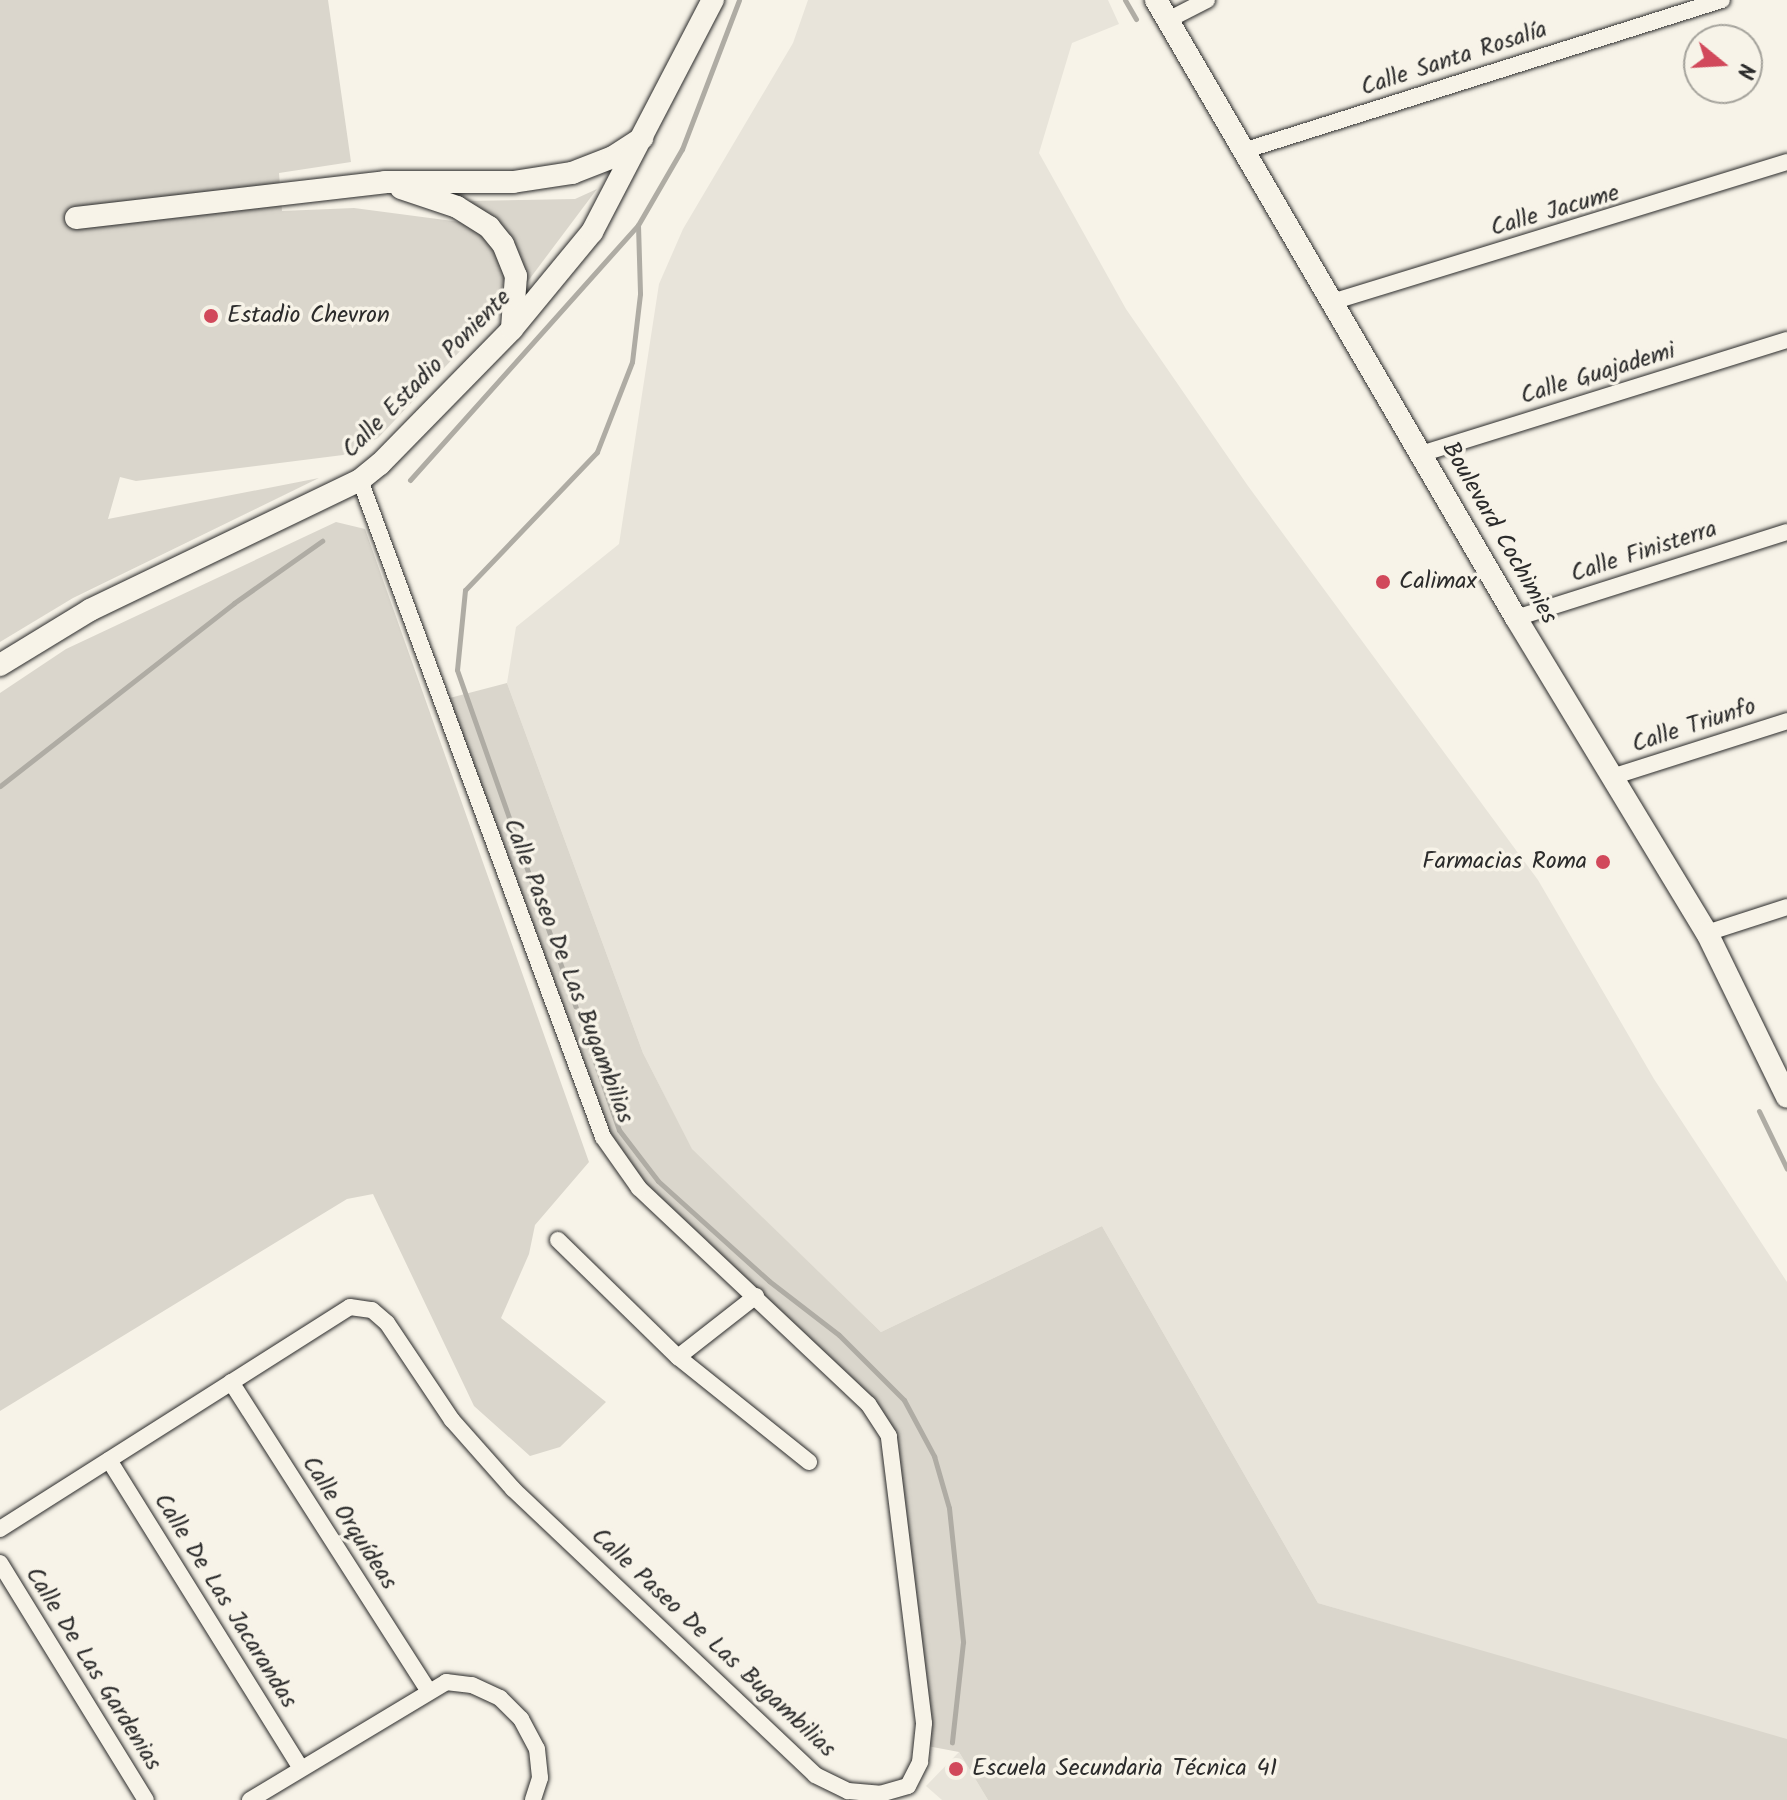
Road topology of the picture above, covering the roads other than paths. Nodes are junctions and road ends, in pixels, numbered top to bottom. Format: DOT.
graph roads {
  1 [pos="713,0"];
  2 [pos="1156,0"];
  3 [pos="1207,0"];
  4 [pos="1722,0"];
  5 [pos="1166,21"];
  6 [pos="647,135"];
  7 [pos="1246,150"];
  8 [pos="1787,162"];
  9 [pos="385,182"];
  10 [pos="76,218"];
  11 [pos="1335,301"];
  12 [pos="512,329"];
  13 [pos="1787,340"];
  14 [pos="1424,453"];
  15 [pos="360,480"];
  16 [pos="1787,532"];
  17 [pos="1516,618"];
  18 [pos="0,665"];
  19 [pos="1787,721"];
  20 [pos="1615,776"];
  21 [pos="1787,907"];
  22 [pos="1707,933"];
  23 [pos="1784,1084"];
  24 [pos="558,1240"];
  25 [pos="756,1296"];
  26 [pos="678,1357"];
  27 [pos="231,1382"];
  28 [pos="109,1460"];
  29 [pos="809,1462"];
  30 [pos="0,1529"];
  31 [pos="0,1563"];
  32 [pos="427,1689"];
  33 [pos="301,1768"];
  34 [pos="146,1800"];
  35 [pos="250,1800"];
  36 [pos="533,1800"];
  1 -- 6 [label="street, Calle Estadio Poniente"];
  2 -- 5 [label="street, Boulevard Cochimies"];
  3 -- 5 [label="street"];
  4 -- 7 [label="street, Calle Santa Rosalía"];
  5 -- 7 [label="street, Boulevard Cochimies"];
  6 -- 9 [label="street"];
  6 -- 12 [label="street, Calle Estadio Poniente"];
  7 -- 11 [label="street, Boulevard Cochimies"];
  8 -- 11 [label="street, Calle Jacume"];
  9 -- 10 [label="street"];
  9 -- 12 [label="street"];
  11 -- 14 [label="street, Boulevard Cochimies"];
  12 -- 15 [label="street, Calle Estadio Poniente"];
  13 -- 14 [label="street, Calle Guajademi"];
  14 -- 17 [label="street, Boulevard Cochimies"];
  15 -- 18 [label="street, Calle Estadio Poniente"];
  15 -- 25 [label="street, Calle Paseo De Las Bugambilias"];
  16 -- 17 [label="street, Calle Finisterra"];
  17 -- 20 [label="street, Boulevard Cochimies"];
  19 -- 20 [label="street, Calle Triunfo"];
  20 -- 22 [label="street, Boulevard Cochimies"];
  21 -- 22 [label="street"];
  22 -- 23 [label="street, Boulevard Cochimies"];
  24 -- 26 [label="street"];
  25 -- 26 [label="street"];
  25 -- 27 [label="street, Calle Paseo De Las Bugambilias"];
  26 -- 29 [label="street"];
  27 -- 28 [label="street, Calle Paseo De Las Bugambilias"];
  27 -- 32 [label="street, Calle Orquídeas"];
  28 -- 30 [label="street, Calle Paseo De Las Bugambilias"];
  28 -- 33 [label="street, Calle De Las Jacarandas"];
  31 -- 34 [label="street, Calle De Las Gardenias"];
  32 -- 33 [label="street"];
  32 -- 36 [label="street"];
  33 -- 35 [label="street"];
}
